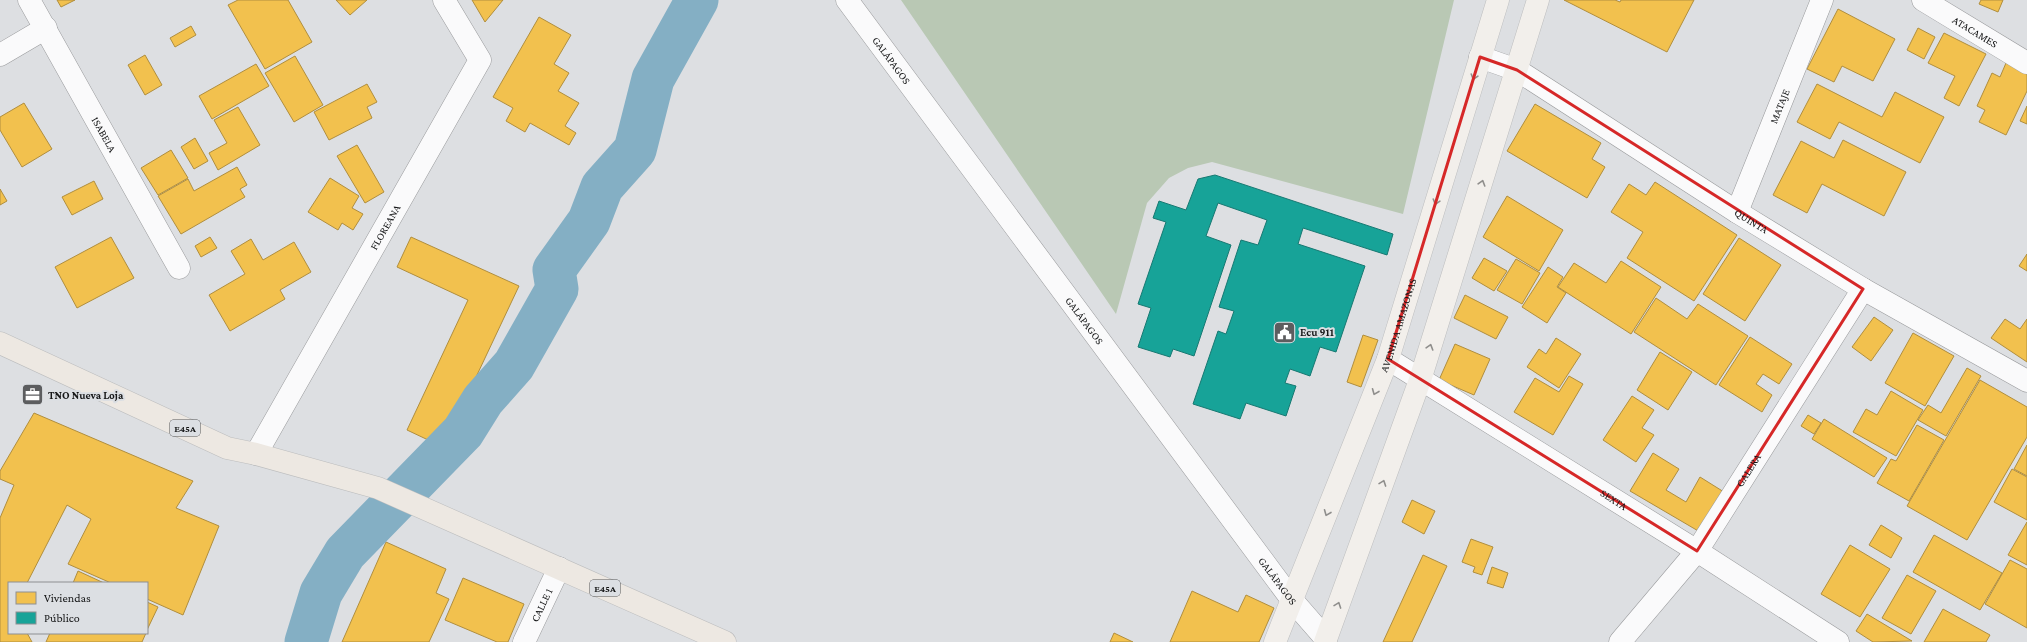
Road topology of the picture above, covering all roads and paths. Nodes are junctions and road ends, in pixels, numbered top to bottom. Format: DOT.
graph roads {
  1 [pos="29,0"];
  2 [pos="444,0"];
  3 [pos="847,0"];
  4 [pos="1498,0"];
  5 [pos="1538,0"];
  6 [pos="1822,0"];
  7 [pos="1923,0"];
  8 [pos="46,28"];
  9 [pos="0,55"];
  10 [pos="1480,57"];
  11 [pos="2027,63"];
  12 [pos="1517,70"];
  13 [pos="1736,212"];
  14 [pos="179,268"];
  15 [pos="1862,289"];
  16 [pos="0,343"];
  17 [pos="1388,359"];
  18 [pos="1420,380"];
  19 [pos="2027,381"];
  20 [pos="256,454"];
  21 [pos="1697,551"];
  22 [pos="559,568"];
  23 [pos="1292,600"];
  24 [pos="1326,641"];
  25 [pos="524,642"];
  26 [pos="725,642"];
  27 [pos="1275,642"];
  28 [pos="1620,642"];
  29 [pos="1838,642"];
  1 -- 8 [label="street, ISABELA"];
  2 -- 20 [label="street, FLOREANA"];
  3 -- 23 [label="street, GALÁPAGOS"];
  4 -- 10 [label="main road, AVENIDA AMAZONAS"];
  5 -- 12 [label="main road"];
  6 -- 13 [label="street, MATAJE"];
  7 -- 11 [label="street, ATACAMES"];
  8 -- 9 [label="street"];
  8 -- 14 [label="street, ISABELA"];
  10 -- 12 [label="street, QUINTA"];
  10 -- 17 [label="main road, AVENIDA AMAZONAS, one-way"];
  12 -- 13 [label="street, QUINTA"];
  18 -- 12 [label="main road, one-way"];
  13 -- 15 [label="street, QUINTA"];
  15 -- 19 [label="street, QUINTA"];
  15 -- 21 [label="street, GALERA"];
  16 -- 20 [label="highway, E45A"];
  17 -- 18 [label="street, SEXTA"];
  17 -- 23 [label="main road, AVENIDA AMAZONAS, one-way"];
  18 -- 21 [label="street, SEXTA"];
  24 -- 18 [label="main road, one-way"];
  20 -- 22 [label="highway, E45A"];
  21 -- 28 [label="street, GALERA"];
  21 -- 29 [label="street, SEXTA"];
  22 -- 25 [label="street, CALLE 1"];
  22 -- 26 [label="highway, E45A"];
  23 -- 24 [label="street, GALÁPAGOS"];
  23 -- 27 [label="main road, AVENIDA AMAZONAS"];
}
